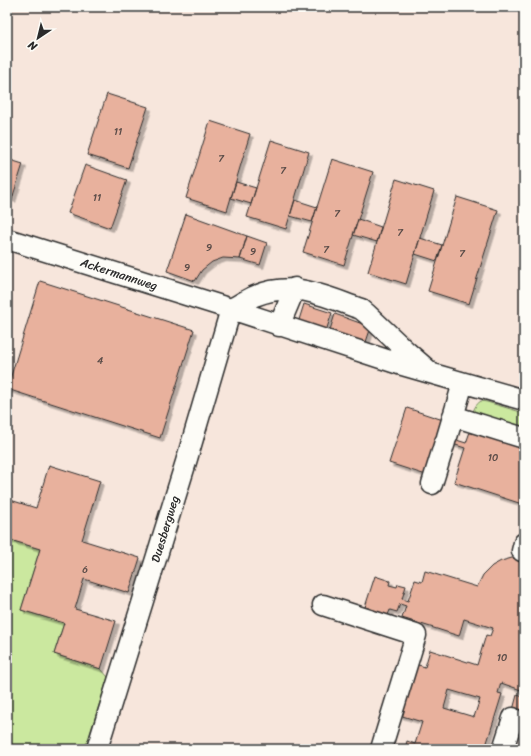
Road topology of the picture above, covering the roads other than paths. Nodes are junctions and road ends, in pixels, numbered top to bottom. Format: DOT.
graph roads {
  1 [pos="7,239"];
  2 [pos="295,288"];
  3 [pos="231,309"];
  4 [pos="279,326"];
  5 [pos="434,374"];
  6 [pos="463,383"];
  7 [pos="524,400"];
  8 [pos="454,416"];
  9 [pos="524,438"];
  10 [pos="432,484"];
  11 [pos="323,605"];
  12 [pos="513,718"];
  13 [pos="97,749"];
  14 [pos="381,749"];
  15 [pos="503,749"];
  1 -- 3 [label="street, Ackermannweg"];
  2 -- 3 [label="street, Ackermannweg"];
  2 -- 4 [label="street"];
  2 -- 5 [label="street, Ackermannweg"];
  3 -- 4 [label="street, Ackermannweg"];
  3 -- 13 [label="street, Duesbergweg"];
  4 -- 5 [label="street, Ackermannweg"];
  5 -- 6 [label="street, Ackermannweg"];
  6 -- 7 [label="street, Ackermannweg"];
  6 -- 8 [label="street"];
  8 -- 9 [label="street"];
  8 -- 10 [label="street"];
  11 -- 14 [label="street"];
  12 -- 15 [label="street"];
}
